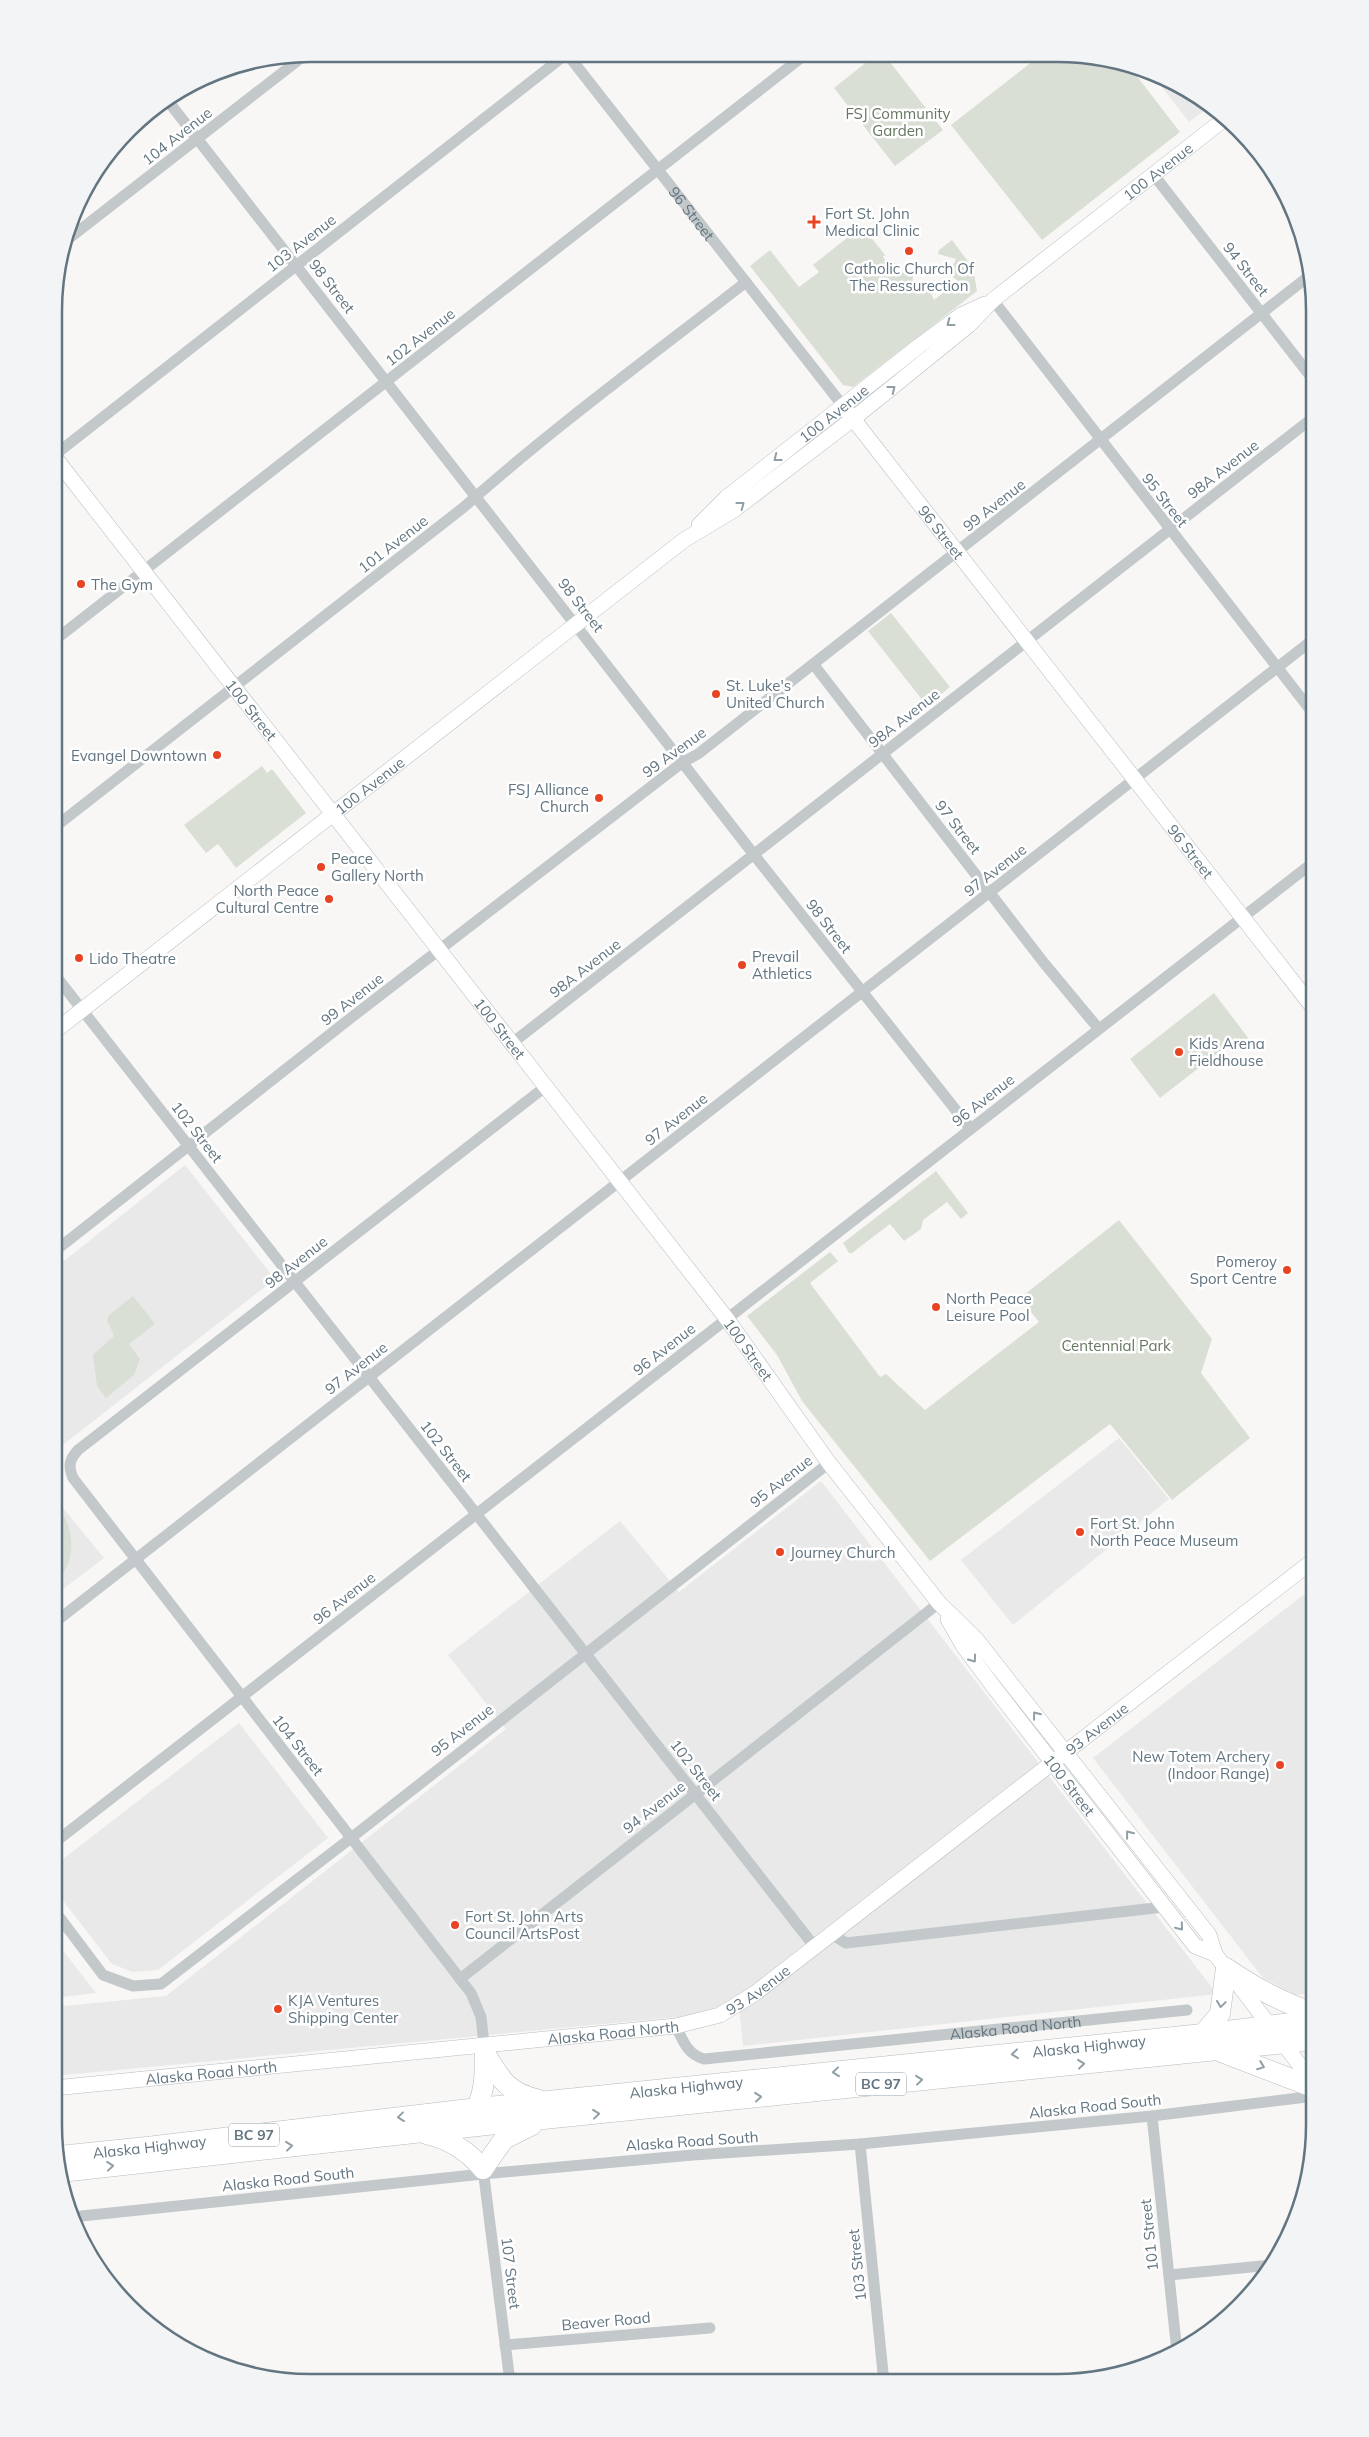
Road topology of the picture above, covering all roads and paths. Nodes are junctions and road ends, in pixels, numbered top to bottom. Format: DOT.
graph roads {
  1 [pos="557,62"];
  2 [pos="572,62"];
  3 [pos="796,62"];
  4 [pos="295,63"];
  5 [pos="171,105"];
  6 [pos="1220,122"];
  7 [pos="198,139"];
  8 [pos="657,170"];
  9 [pos="1153,174"];
  10 [pos="75,234"];
  11 [pos="297,266"];
  12 [pos="1304,281"];
  13 [pos="746,282"];
  14 [pos="993,300"];
  15 [pos="1262,314"];
  16 [pos="1306,370"];
  17 [pos="387,382"];
  18 [pos="843,406"];
  19 [pos="853,419"];
  20 [pos="1306,423"];
  21 [pos="1100,440"];
  22 [pos="62,449"];
  23 [pos="62,467"];
  24 [pos="476,496"];
  25 [pos="1169,530"];
  26 [pos="684,540"];
  27 [pos="957,552"];
  28 [pos="142,572"];
  29 [pos="577,624"];
  30 [pos="62,635"];
  31 [pos="1027,641"];
  32 [pos="1306,645"];
  33 [pos="814,665"];
  34 [pos="1278,667"];
  35 [pos="234,688"];
  36 [pos="1306,704"];
  37 [pos="883,754"];
  38 [pos="683,762"];
  39 [pos="1135,780"];
  40 [pos="332,815"];
  41 [pos="62,822"];
  42 [pos="754,856"];
  43 [pos="1306,868"];
  44 [pos="990,893"];
  45 [pos="1242,917"];
  46 [pos="439,951"];
  47 [pos="62,983"];
  48 [pos="862,992"];
  49 [pos="1306,999"];
  50 [pos="82,1009"];
  51 [pos="62,1025"];
  52 [pos="1098,1028"];
  53 [pos="511,1044"];
  54 [pos="544,1087"];
  55 [pos="970,1128"];
  56 [pos="189,1145"];
  57 [pos="620,1182"];
  58 [pos="62,1245"];
  59 [pos="294,1282"];
  60 [pos="726,1319"];
  61 [pos="369,1376"];
  62 [pos="829,1463"];
  63 [pos="69,1464"];
  64 [pos="477,1515"];
  65 [pos="136,1560"];
  66 [pos="1306,1566"];
  67 [pos="939,1603"];
  68 [pos="62,1617"];
  69 [pos="586,1652"];
  70 [pos="242,1697"];
  71 [pos="1066,1754"];
  72 [pos="1053,1764"];
  73 [pos="696,1794"];
  74 [pos="62,1837"];
  75 [pos="350,1838"];
  76 [pos="1111,1838"];
  77 [pos="1159,1872"];
  78 [pos="1164,1907"];
  79 [pos="62,1920"];
  80 [pos="830,1933"];
  81 [pos="814,1946"];
  82 [pos="1221,1961"];
  83 [pos="460,1979"];
  84 [pos="1187,2010"];
  85 [pos="1306,2010"];
  86 [pos="1306,2021"];
  87 [pos="1269,2024"];
  88 [pos="676,2026"];
  89 [pos="1306,2041"];
  90 [pos="1208,2042"];
  91 [pos="1282,2044"];
  92 [pos="485,2048"];
  93 [pos="1306,2075"];
  94 [pos="1306,2082"];
  95 [pos="62,2087"];
  96 [pos="1306,2097"];
  97 [pos="517,2105"];
  98 [pos="478,2108"];
  99 [pos="546,2110"];
  100 [pos="450,2112"];
  101 [pos="1152,2116"];
  102 [pos="496,2124"];
  103 [pos="465,2127"];
  104 [pos="418,2132"];
  105 [pos="860,2144"];
  106 [pos="65,2155"];
  107 [pos="67,2171"];
  108 [pos="483,2171"];
  109 [pos="79,2216"];
  110 [pos="1264,2266"];
  111 [pos="1168,2275"];
  112 [pos="710,2328"];
  113 [pos="1176,2344"];
  114 [pos="505,2345"];
  115 [pos="509,2374"];
  116 [pos="883,2374"];
  1 -- 11 [label="street, 103 Avenue"];
  2 -- 8 [label="street, 96 Street"];
  3 -- 8 [label="street, 102 Avenue"];
  4 -- 7 [label="street, 104 Avenue"];
  5 -- 7 [label="street, 98 Street"];
  6 -- 9 [label="main road, 100 Avenue"];
  7 -- 10 [label="street, 104 Avenue"];
  7 -- 11 [label="street, 98 Street"];
  8 -- 13 [label="street, 96 Street"];
  8 -- 17 [label="street, 102 Avenue"];
  9 -- 14 [label="main road, 100 Avenue"];
  9 -- 15 [label="street, 94 Street"];
  11 -- 17 [label="street, 98 Street"];
  11 -- 22 [label="street, 103 Avenue"];
  12 -- 15 [label="street, 99 Avenue"];
  13 -- 18 [label="street, 96 Street"];
  13 -- 24 [label="street, 101 Avenue"];
  14 -- 18 [label="main road, 100 Avenue, one-way"];
  19 -- 14 [label="main road, 100 Avenue, one-way"];
  14 -- 21 [label="street, 95 Street"];
  15 -- 16 [label="street, 94 Street"];
  15 -- 21 [label="street, 99 Avenue"];
  17 -- 24 [label="street, 98 Street"];
  17 -- 28 [label="street, 102 Avenue"];
  18 -- 19 [label="main road, 96 Street"];
  18 -- 26 [label="main road, 100 Avenue, one-way"];
  26 -- 19 [label="main road, 100 Avenue, one-way"];
  19 -- 27 [label="main road, 96 Street"];
  20 -- 25 [label="street, 98A Avenue"];
  21 -- 25 [label="street, 95 Street"];
  21 -- 27 [label="street, 99 Avenue"];
  23 -- 28 [label="main road, 100 Street"];
  24 -- 29 [label="street, 98 Street"];
  24 -- 35 [label="street, 101 Avenue"];
  25 -- 31 [label="street, 98A Avenue"];
  25 -- 34 [label="street, 95 Street"];
  26 -- 29 [label="main road, 100 Avenue"];
  27 -- 31 [label="main road, 96 Street"];
  27 -- 33 [label="street, 99 Avenue"];
  28 -- 30 [label="street, 102 Avenue"];
  28 -- 35 [label="main road, 100 Street"];
  29 -- 38 [label="street, 98 Street"];
  29 -- 40 [label="main road, 100 Avenue"];
  31 -- 37 [label="street, 98A Avenue"];
  31 -- 39 [label="main road, 96 Street"];
  32 -- 34 [label="street, 97 Avenue"];
  33 -- 37 [label="street, 97 Street"];
  33 -- 38 [label="street, 99 Avenue"];
  34 -- 36 [label="street, 95 Street"];
  34 -- 39 [label="street, 97 Avenue"];
  35 -- 40 [label="main road, 100 Street"];
  35 -- 41 [label="street, 101 Avenue"];
  37 -- 42 [label="street, 98A Avenue"];
  37 -- 44 [label="street, 97 Street"];
  38 -- 42 [label="street, 98 Street"];
  38 -- 46 [label="street, 99 Avenue"];
  39 -- 44 [label="street, 97 Avenue"];
  39 -- 45 [label="main road, 96 Street"];
  40 -- 46 [label="main road, 100 Street"];
  40 -- 50 [label="main road, 100 Avenue"];
  42 -- 48 [label="street, 98 Street"];
  42 -- 53 [label="street, 98A Avenue"];
  43 -- 45 [label="street, 96 Avenue"];
  44 -- 48 [label="street, 97 Avenue"];
  44 -- 52 [label="street, 97 Street"];
  45 -- 49 [label="main road, 96 Street"];
  45 -- 52 [label="street, 96 Avenue"];
  46 -- 53 [label="main road, 100 Street"];
  46 -- 56 [label="street, 99 Avenue"];
  47 -- 50 [label="street, 102 Street"];
  48 -- 55 [label="street, 98 Street"];
  48 -- 57 [label="street, 97 Avenue"];
  50 -- 51 [label="main road, 100 Avenue"];
  50 -- 56 [label="street, 102 Street"];
  52 -- 55 [label="street, 96 Avenue"];
  53 -- 54 [label="main road, 100 Street"];
  54 -- 57 [label="main road, 100 Street"];
  54 -- 59 [label="street, 98 Avenue"];
  55 -- 60 [label="street, 96 Avenue"];
  56 -- 58 [label="street, 99 Avenue"];
  56 -- 59 [label="street, 102 Street"];
  57 -- 60 [label="main road, 100 Street"];
  57 -- 61 [label="street, 97 Avenue"];
  59 -- 61 [label="street, 102 Street"];
  59 -- 63 [label="street, 98 Avenue"];
  60 -- 62 [label="main road, 100 Street"];
  60 -- 64 [label="street, 96 Avenue"];
  61 -- 64 [label="street, 102 Street"];
  61 -- 65 [label="street, 97 Avenue"];
  62 -- 67 [label="main road, 100 Street"];
  62 -- 69 [label="street, 95 Avenue"];
  63 -- 65 [label="street, 104 Street"];
  64 -- 69 [label="street, 102 Street"];
  64 -- 70 [label="street, 96 Avenue"];
  65 -- 68 [label="street, 97 Avenue"];
  65 -- 70 [label="street, 104 Street"];
  66 -- 71 [label="main road, 93 Avenue"];
  71 -- 67 [label="main road, 100 Street, one-way"];
  67 -- 72 [label="main road, 100 Street, one-way"];
  67 -- 73 [label="street, 94 Avenue"];
  69 -- 73 [label="street, 102 Street"];
  69 -- 75 [label="street, 95 Avenue"];
  70 -- 74 [label="street, 96 Avenue"];
  70 -- 75 [label="street, 104 Street"];
  71 -- 72 [label="main road, 93 Avenue"];
  77 -- 71 [label="main road, 100 Street, one-way"];
  72 -- 76 [label="main road, 100 Street"];
  72 -- 80 [label="main road, 93 Avenue"];
  73 -- 81 [label="street, 102 Street"];
  73 -- 83 [label="street, 94 Avenue"];
  75 -- 79 [label="street, 95 Avenue"];
  75 -- 83 [label="street, 104 Street"];
  76 -- 77 [label="main road"];
  76 -- 78 [label="main road, 100 Street"];
  77 -- 82 [label="main road, 100 Street"];
  78 -- 80 [label="street"];
  78 -- 82 [label="main road, 100 Street, one-way"];
  80 -- 81 [label="main road, 93 Avenue"];
  81 -- 88 [label="main road, 93 Avenue"];
  82 -- 85 [label="highway"];
  82 -- 87 [label="main road, 100 Street"];
  82 -- 90 [label="highway, one-way"];
  83 -- 92 [label="street, 104 Street"];
  84 -- 88 [label="street, Alaska Road North"];
  86 -- 87 [label="highway, Alaska Highway / BC 97"];
  87 -- 90 [label="highway, Alaska Highway / BC 97"];
  87 -- 91 [label="main road, 100 Street"];
  88 -- 92 [label="main road, Alaska Road North"];
  89 -- 91 [label="highway, Alaska Highway / BC 97"];
  90 -- 91 [label="highway, Alaska Highway / BC 97"];
  90 -- 94 [label="highway, one-way"];
  90 -- 99 [label="highway, Alaska Highway / BC 97"];
  91 -- 93 [label="main road, 100 Street"];
  92 -- 95 [label="main road, Alaska Road North"];
  92 -- 98 [label="highway"];
  92 -- 99 [label="highway"];
  92 -- 100 [label="highway"];
  96 -- 101 [label="street, Alaska Road South"];
  97 -- 98 [label="highway, Alaska Highway / BC 97"];
  97 -- 99 [label="highway, Alaska Highway / BC 97"];
  97 -- 102 [label="highway"];
  98 -- 100 [label="highway, Alaska Highway / BC 97"];
  98 -- 103 [label="highway"];
  99 -- 102 [label="highway, Alaska Highway / BC 97"];
  99 -- 108 [label="highway"];
  100 -- 106 [label="highway, Alaska Highway / BC 97, one-way"];
  101 -- 105 [label="street, Alaska Road South"];
  101 -- 111 [label="street, 101 Street"];
  102 -- 103 [label="highway, Alaska Highway / BC 97"];
  102 -- 108 [label="highway"];
  103 -- 104 [label="highway, Alaska Highway / BC 97"];
  107 -- 104 [label="highway, Alaska Highway / BC 97, one-way"];
  104 -- 108 [label="highway"];
  105 -- 108 [label="street, Alaska Road South"];
  105 -- 116 [label="street, 103 Street"];
  108 -- 109 [label="street, Alaska Road South"];
  108 -- 114 [label="street, 107 Street"];
  110 -- 111 [label="street"];
  111 -- 113 [label="street, 101 Street"];
  112 -- 114 [label="street, Beaver Road"];
  114 -- 115 [label="street, 107 Street"];
}
